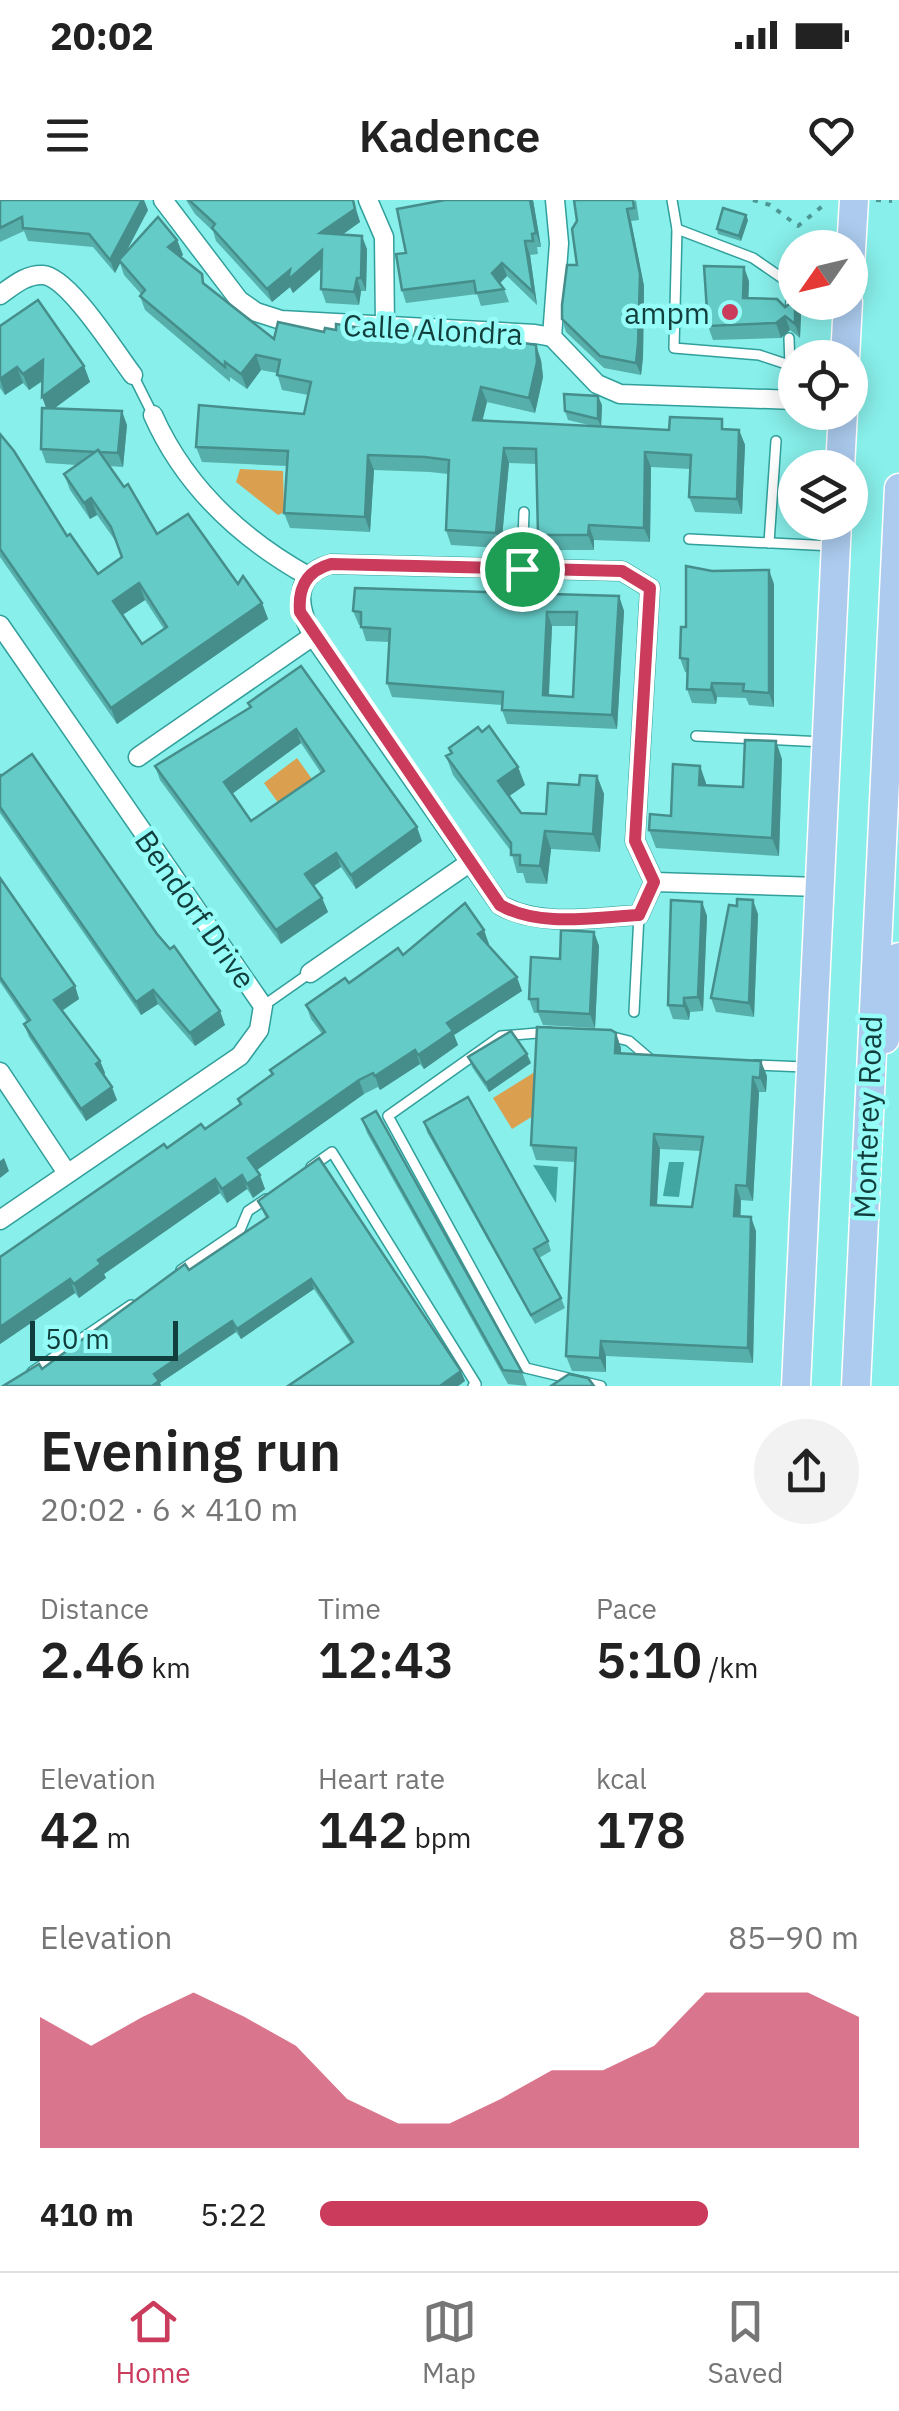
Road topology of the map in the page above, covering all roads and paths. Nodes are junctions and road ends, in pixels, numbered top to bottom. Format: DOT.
graph roads {
  1 [pos="164,200"];
  2 [pos="368,200"];
  3 [pos="555,200"];
  4 [pos="672,200"];
  5 [pos="754,200"];
  6 [pos="854,200"];
  7 [pos="876,200"];
  8 [pos="892,201"];
  9 [pos="824,204"];
  10 [pos="676,229"];
  11 [pos="852,230"];
  12 [pos="778,276"];
  13 [pos="0,295"];
  14 [pos="385,326"];
  15 [pos="552,336"];
  16 [pos="778,362"];
  17 [pos="133,375"];
  18 [pos="778,399"];
  19 [pos="154,415"];
  20 [pos="776,441"];
  21 [pos="899,488"];
  22 [pos="524,512"];
  23 [pos="689,539"];
  24 [pos="787,540"];
  25 [pos="837,540"];
  26 [pos="770,542"];
  27 [pos="522,569"];
  28 [pos="308,576"];
  29 [pos="0,624"];
  30 [pos="313,636"];
  31 [pos="696,736"];
  32 [pos="827,742"];
  33 [pos="138,757"];
  34 [pos="469,862"];
  35 [pos="654,882"];
  36 [pos="820,887"];
  37 [pos="639,915"];
  38 [pos="899,957"];
  39 [pos="310,973"];
  40 [pos="264,1006"];
  41 [pos="634,1012"];
  42 [pos="561,1033"];
  43 [pos="600,1036"];
  44 [pos="657,1062"];
  45 [pos="750,1065"];
  46 [pos="811,1068"];
  47 [pos="0,1072"];
  48 [pos="865,1149"];
  49 [pos="68,1172"];
  50 [pos="304,1172"];
  51 [pos="276,1192"];
  52 [pos="0,1220"];
  53 [pos="174,1274"];
  54 [pos="142,1297"];
  55 [pos="28,1375"];
  56 [pos="473,1386"];
  57 [pos="602,1386"];
  58 [pos="796,1386"];
  59 [pos="856,1386"];
  1 -- 14 [label="street, Calle Alondra"];
  2 -- 14 [label="street"];
  3 -- 15 [label="street"];
  4 -- 10 [label="lane"];
  5 -- 9 [label="path"];
  6 -- 11 [label="main road"];
  7 -- 8 [label="path"];
  10 -- 12 [label="lane"];
  10 -- 16 [label="lane"];
  13 -- 17 [label="street"];
  14 -- 15 [label="street, Calle Alondra"];
  15 -- 18 [label="street, Calle Alondra"];
  17 -- 19 [label="lane"];
  19 -- 28 [label="street"];
  20 -- 26 [label="lane"];
  21 -- 48 [label="main road, Monterey Road"];
  22 -- 27 [label="lane"];
  23 -- 26 [label="lane"];
  24 -- 26 [label="lane"];
  25 -- 32 [label="main road, Monterey Road"];
  27 -- 28 [label="street"];
  27 -- 35 [label="street"];
  28 -- 30 [label="street"];
  29 -- 40 [label="street, Bendorf Drive"];
  30 -- 33 [label="street"];
  30 -- 34 [label="street"];
  31 -- 32 [label="lane"];
  32 -- 36 [label="main road, Monterey Road"];
  34 -- 37 [label="street"];
  34 -- 39 [label="street"];
  35 -- 36 [label="street"];
  35 -- 37 [label="street"];
  36 -- 46 [label="main road, Monterey Road"];
  37 -- 41 [label="lane"];
  38 -- 48 [label="main road"];
  39 -- 40 [label="lane"];
  40 -- 49 [label="street, Bendorf Drive"];
  42 -- 57 [label="lane"];
  43 -- 44 [label="lane"];
  45 -- 46 [label="lane"];
  46 -- 58 [label="main road, Monterey Road"];
  47 -- 49 [label="street"];
  48 -- 59 [label="main road, Monterey Road"];
  49 -- 52 [label="street, Bendorf Drive"];
  50 -- 56 [label="lane"];
  51 -- 53 [label="lane"];
  54 -- 55 [label="lane"];
}
